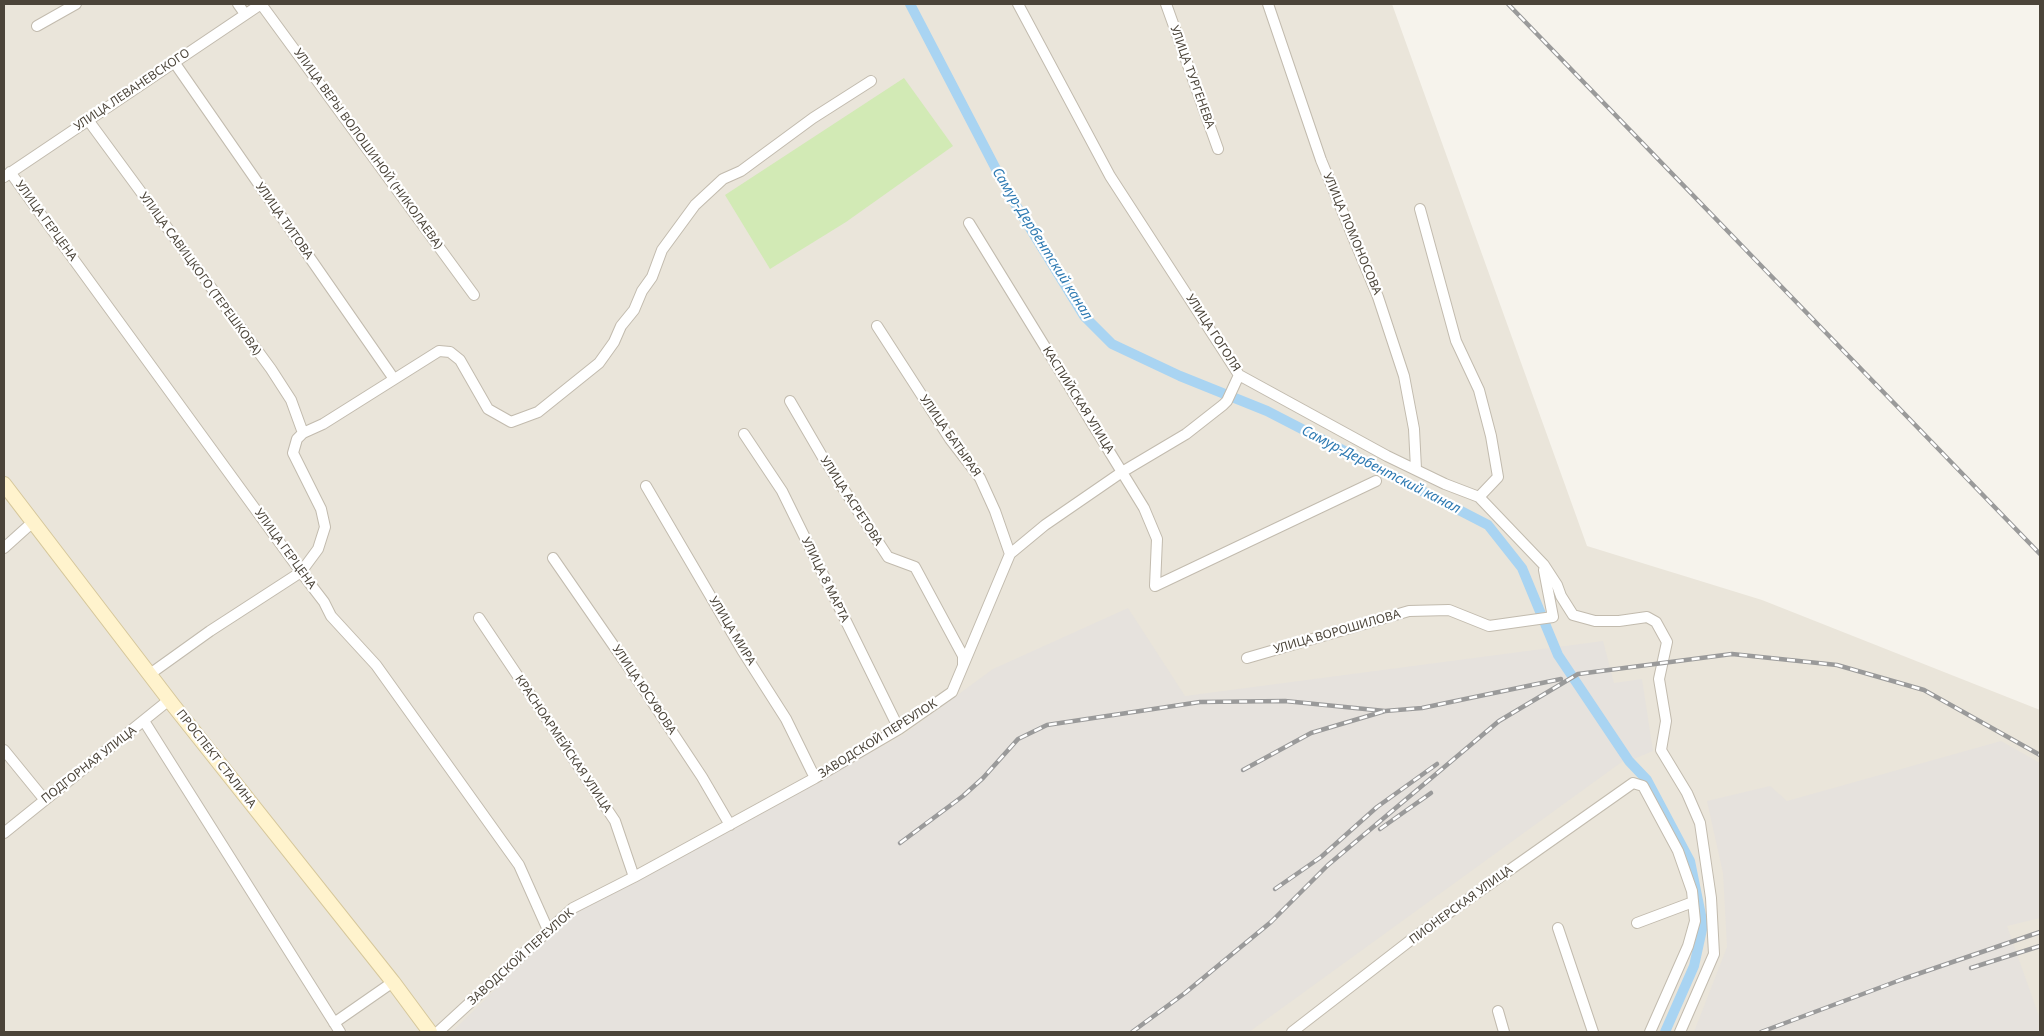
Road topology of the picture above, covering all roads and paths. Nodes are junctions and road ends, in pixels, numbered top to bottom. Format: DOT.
graph roads {
  1 [pos="76,4"];
  2 [pos="238,4"];
  3 [pos="261,4"];
  4 [pos="1018,4"];
  5 [pos="1166,4"];
  6 [pos="1268,4"];
  7 [pos="245,14"];
  8 [pos="37,26"];
  9 [pos="174,62"];
  10 [pos="871,81"];
  11 [pos="88,120"];
  12 [pos="1218,149"];
  13 [pos="7,175"];
  14 [pos="1420,209"];
  15 [pos="969,223"];
  16 [pos="474,295"];
  17 [pos="877,326"];
  18 [pos="394,379"];
  19 [pos="1237,380"];
  20 [pos="790,401"];
  21 [pos="304,432"];
  22 [pos="744,434"];
  23 [pos="1416,469"];
  24 [pos="1122,472"];
  25 [pos="1376,481"];
  26 [pos="4,484"];
  27 [pos="646,486"];
  28 [pos="1480,497"];
  29 [pos="34,521"];
  30 [pos="4,548"];
  31 [pos="1010,554"];
  32 [pos="553,558"];
  33 [pos="1544,565"];
  34 [pos="300,572"];
  35 [pos="479,618"];
  36 [pos="1247,658"];
  37 [pos="963,667"];
  38 [pos="150,674"];
  39 [pos="173,705"];
  40 [pos="144,721"];
  41 [pos="899,729"];
  42 [pos="4,750"];
  43 [pos="815,778"];
  44 [pos="44,799"];
  45 [pos="730,825"];
  46 [pos="4,833"];
  47 [pos="634,877"];
  48 [pos="1693,902"];
  49 [pos="1637,923"];
  50 [pos="1558,928"];
  51 [pos="548,930"];
  52 [pos="393,982"];
  53 [pos="1498,1011"];
  54 [pos="334,1023"];
  55 [pos="340,1032"];
  56 [pos="430,1032"];
  57 [pos="438,1032"];
  58 [pos="1292,1032"];
  59 [pos="1504,1032"];
  60 [pos="1593,1032"];
  61 [pos="1650,1032"];
  62 [pos="1680,1032"];
  1 -- 8 [label="street"];
  2 -- 7 [label="street"];
  3 -- 7 [label="street, УЛИЦА ЛЕВАНЕВСКОГО"];
  3 -- 16 [label="street, УЛИЦА ВЕРЫ ВОЛОШИНОЙ (НИКОЛАЕВА)"];
  4 -- 19 [label="street, УЛИЦА ГОГОЛЯ"];
  5 -- 12 [label="street, УЛИЦА ТУРГЕНЕВА"];
  6 -- 23 [label="street, УЛИЦА ЛОМОНОСОВА"];
  7 -- 9 [label="street, УЛИЦА ЛЕВАНЕВСКОГО"];
  9 -- 11 [label="street, УЛИЦА ЛЕВАНЕВСКОГО"];
  9 -- 18 [label="street, УЛИЦА ТИТОВА"];
  10 -- 18 [label="street"];
  11 -- 13 [label="street, УЛИЦА ЛЕВАНЕВСКОГО"];
  11 -- 21 [label="street, УЛИЦА САВИЦКОГО (ТЕРЕШКОВА)"];
  13 -- 34 [label="street, УЛИЦА ГЕРЦЕНА"];
  14 -- 28 [label="street"];
  15 -- 24 [label="street, КАСПИЙСКАЯ УЛИЦА"];
  17 -- 31 [label="street, УЛИЦА БАТЫРАЯ"];
  18 -- 21 [label="street"];
  19 -- 23 [label="street, УЛИЦА ГОГОЛЯ"];
  19 -- 24 [label="street, ЗАВОДСКОЙ ПЕРЕУЛОК"];
  20 -- 37 [label="street, УЛИЦА АСРЕТОВА"];
  21 -- 34 [label="street"];
  22 -- 41 [label="street, УЛИЦА 8 МАРТА"];
  23 -- 28 [label="street, УЛИЦА ГОГОЛЯ"];
  24 -- 25 [label="street, КАСПИЙСКАЯ УЛИЦА"];
  24 -- 31 [label="street, ЗАВОДСКОЙ ПЕРЕУЛОК"];
  26 -- 29 [label="street, ПРОСПЕКТ СТАЛИНА"];
  27 -- 43 [label="street, УЛИЦА МИРА"];
  28 -- 33 [label="street, УЛИЦА ГОГОЛЯ"];
  29 -- 30 [label="street"];
  29 -- 38 [label="street, ПРОСПЕКТ СТАЛИНА"];
  31 -- 37 [label="street, ЗАВОДСКОЙ ПЕРЕУЛОК"];
  32 -- 45 [label="street, УЛИЦА ЮСУФОВА"];
  33 -- 36 [label="street, УЛИЦА ВОРОШИЛОВА"];
  33 -- 62 [label="street, УЛИЦА ГОГОЛЯ"];
  34 -- 38 [label="street"];
  34 -- 51 [label="street, УЛИЦА ГЕРЦЕНА"];
  35 -- 47 [label="street, КРАСНОАРМЕЙСКАЯ УЛИЦА"];
  37 -- 41 [label="street, ЗАВОДСКОЙ ПЕРЕУЛОК"];
  38 -- 39 [label="street, ПРОСПЕКТ СТАЛИНА"];
  39 -- 40 [label="street, ПОДГОРНАЯ УЛИЦА"];
  39 -- 52 [label="street, ПРОСПЕКТ СТАЛИНА"];
  40 -- 44 [label="street, ПОДГОРНАЯ УЛИЦА"];
  40 -- 54 [label="street"];
  41 -- 43 [label="street, ЗАВОДСКОЙ ПЕРЕУЛОК"];
  42 -- 44 [label="street"];
  43 -- 45 [label="street, ЗАВОДСКОЙ ПЕРЕУЛОК"];
  44 -- 46 [label="street, ПОДГОРНАЯ УЛИЦА"];
  45 -- 47 [label="street, ЗАВОДСКОЙ ПЕРЕУЛОК"];
  47 -- 51 [label="street, ЗАВОДСКОЙ ПЕРЕУЛОК"];
  48 -- 49 [label="street"];
  48 -- 58 [label="street, ПИОНЕРСКАЯ УЛИЦА"];
  48 -- 61 [label="street"];
  50 -- 60 [label="street"];
  51 -- 57 [label="street, ЗАВОДСКОЙ ПЕРЕУЛОК"];
  52 -- 54 [label="street"];
  52 -- 56 [label="street, ПРОСПЕКТ СТАЛИНА"];
  53 -- 59 [label="street"];
  54 -- 55 [label="street"];
}
